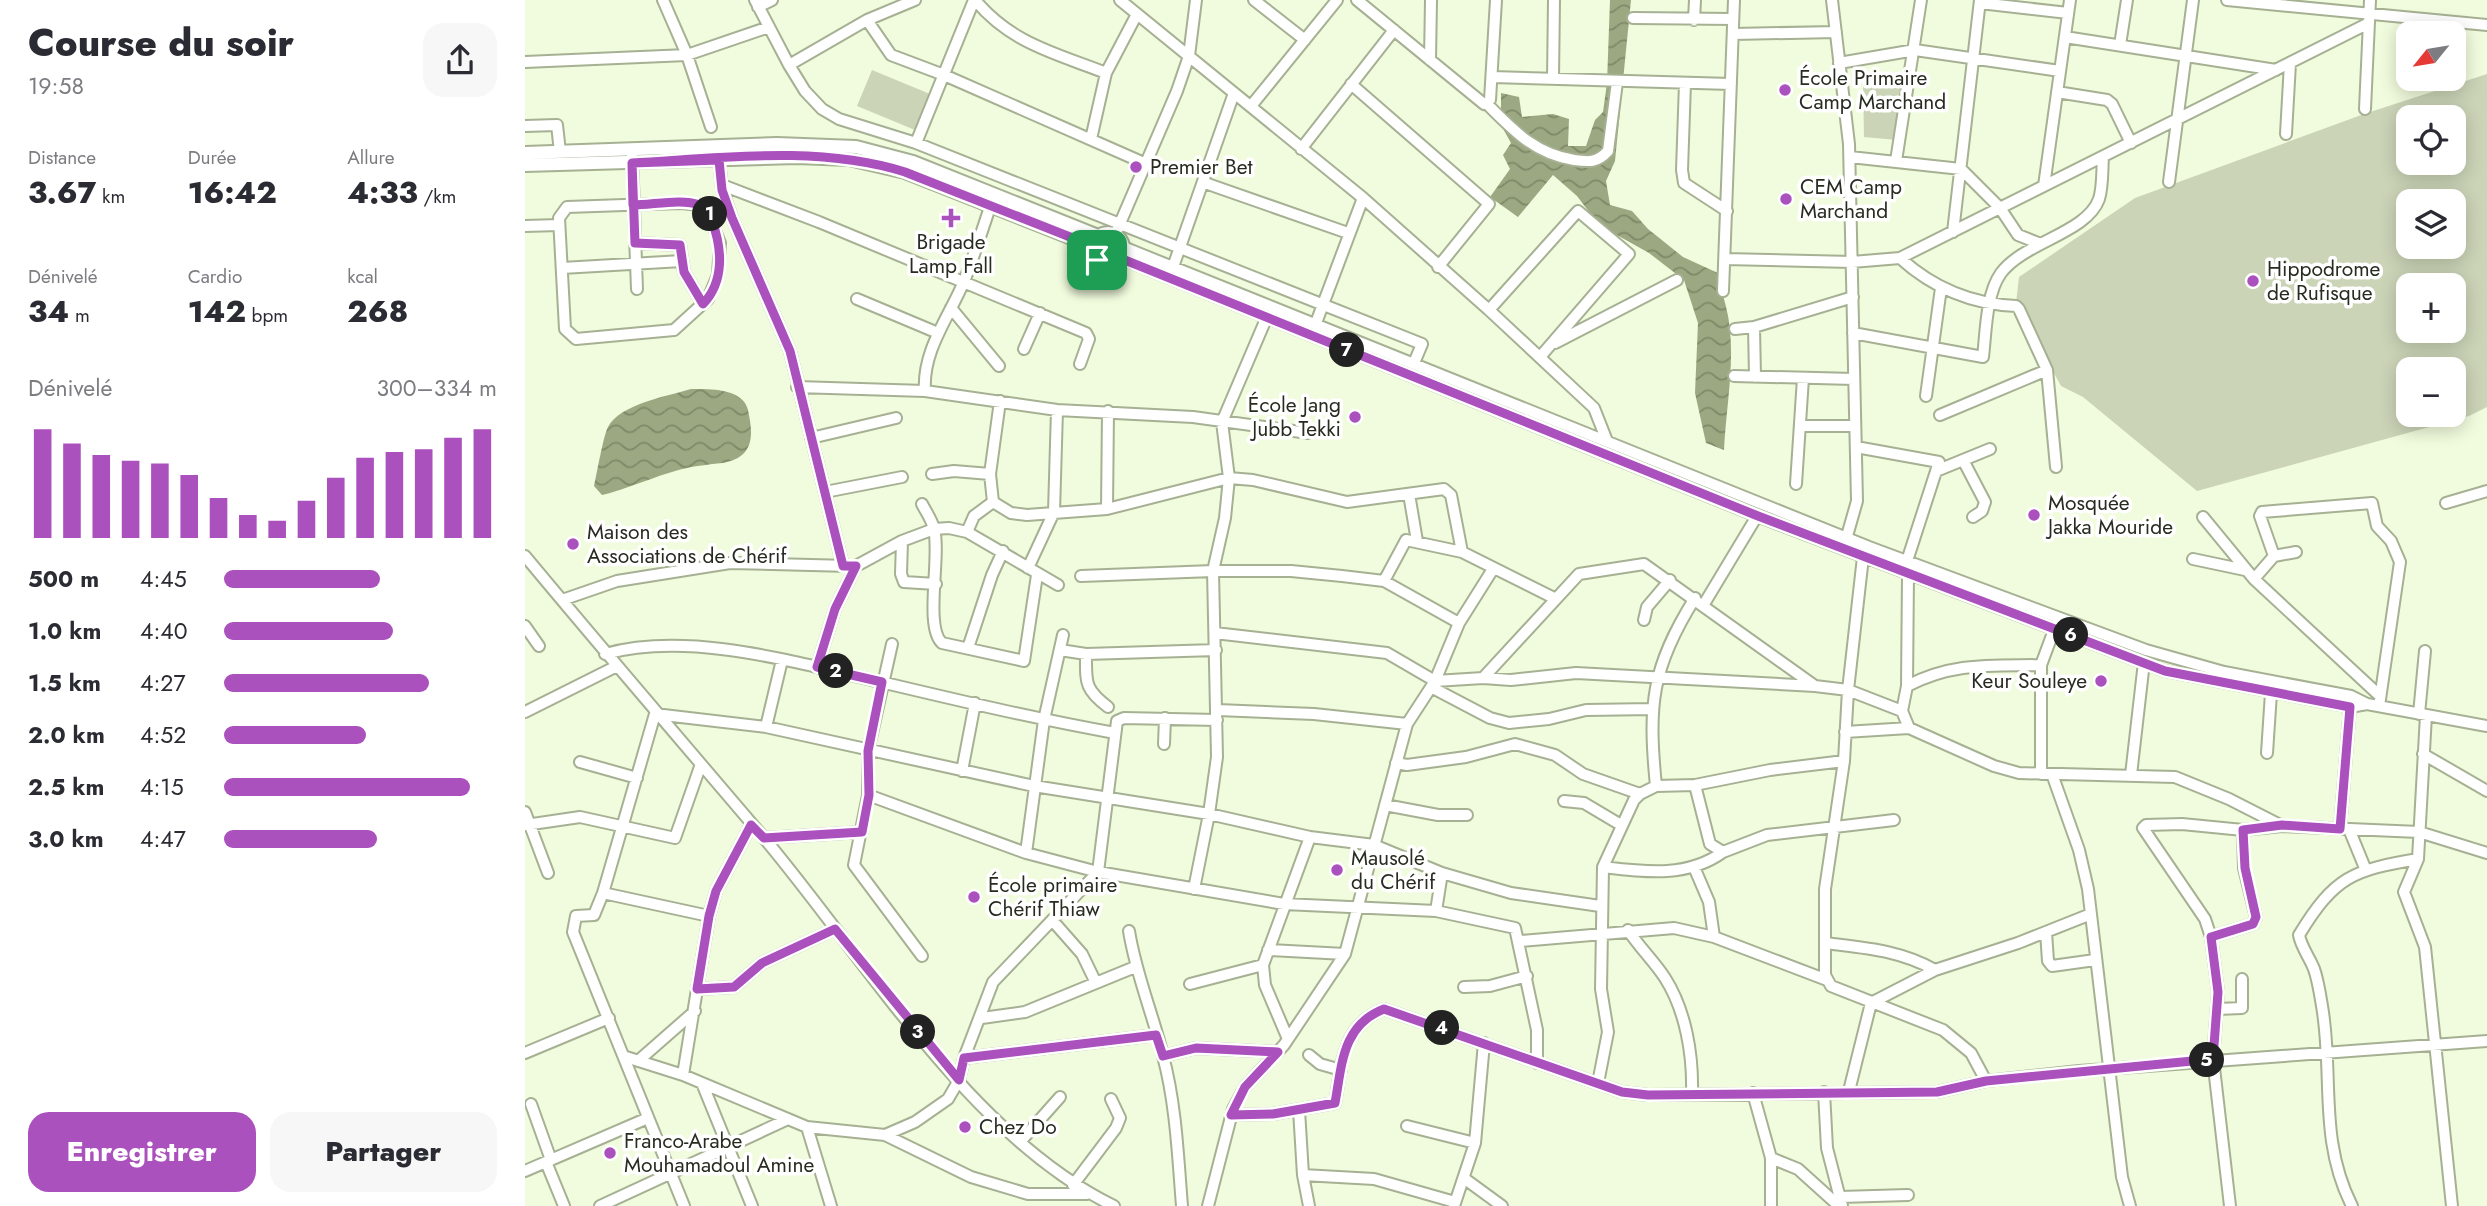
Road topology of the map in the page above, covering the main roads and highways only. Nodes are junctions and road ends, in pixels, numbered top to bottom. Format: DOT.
graph roads {
  1 [pos="525,153"];
  2 [pos="632,156"];
  3 [pos="525,165"];
  4 [pos="1095,241"];
  1 -- 2 [label="main road"];
  2 -- 3 [label="main road"];
  2 -- 4 [label="main road"];
  2 -- 4 [label="main road"];
  4 -- 4 [label="main road"];
}
